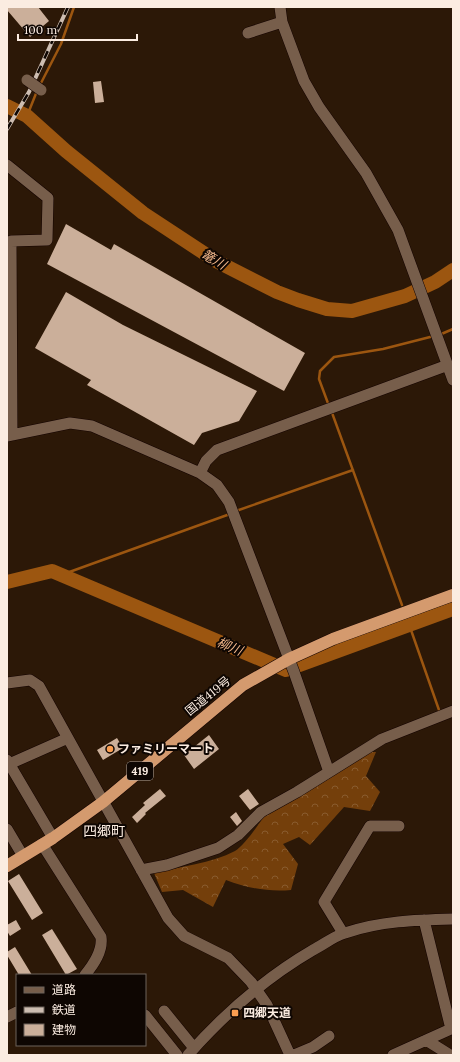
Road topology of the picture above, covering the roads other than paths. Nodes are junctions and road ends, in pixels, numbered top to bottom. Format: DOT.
graph roads {
  1 [pos="280,7"];
  2 [pos="282,22"];
  3 [pos="248,34"];
  4 [pos="27,80"];
  5 [pos="41,90"];
  6 [pos="7,165"];
  7 [pos="448,365"];
  8 [pos="453,380"];
  9 [pos="10,436"];
  10 [pos="200,473"];
  11 [pos="453,595"];
  12 [pos="287,660"];
  13 [pos="7,683"];
  14 [pos="453,711"];
  15 [pos="68,738"];
  16 [pos="8,763"];
  17 [pos="329,772"];
  18 [pos="103,802"];
  19 [pos="399,826"];
  20 [pos="7,829"];
  21 [pos="48,841"];
  22 [pos="23,856"];
  23 [pos="7,866"];
  24 [pos="141,870"];
  25 [pos="453,919"];
  26 [pos="424,920"];
  27 [pos="343,933"];
  28 [pos="86,974"];
  29 [pos="256,990"];
  30 [pos="164,1011"];
  31 [pos="16,1012"];
  32 [pos="146,1015"];
  33 [pos="7,1017"];
  34 [pos="452,1029"];
  35 [pos="329,1036"];
  36 [pos="426,1040"];
  37 [pos="191,1052"];
  38 [pos="177,1055"];
  39 [pos="290,1055"];
  40 [pos="294,1055"];
  41 [pos="392,1055"];
  42 [pos="450,1055"];
  1 -- 2 [label="street"];
  2 -- 3 [label="street"];
  2 -- 7 [label="street"];
  4 -- 5 [label="street, bridge"];
  6 -- 9 [label="street"];
  7 -- 8 [label="street"];
  7 -- 10 [label="street"];
  9 -- 10 [label="street"];
  10 -- 12 [label="street"];
  11 -- 12 [label="highway, 国道419号 / 419"];
  12 -- 17 [label="street"];
  12 -- 18 [label="highway, 国道419号 / 419"];
  13 -- 15 [label="street"];
  14 -- 17 [label="street"];
  15 -- 16 [label="street"];
  15 -- 18 [label="street"];
  16 -- 21 [label="street"];
  17 -- 24 [label="street"];
  18 -- 21 [label="highway, 国道419号 / 419"];
  18 -- 24 [label="street"];
  19 -- 27 [label="street"];
  20 -- 22 [label="street"];
  21 -- 22 [label="highway, 国道419号 / 419"];
  21 -- 28 [label="street"];
  22 -- 23 [label="highway, 国道419号 / 419"];
  24 -- 29 [label="street"];
  25 -- 26 [label="street"];
  26 -- 27 [label="street"];
  26 -- 34 [label="street"];
  27 -- 29 [label="street"];
  29 -- 37 [label="street"];
  29 -- 39 [label="street"];
  30 -- 37 [label="street"];
  31 -- 33 [label="street"];
  32 -- 38 [label="street"];
  34 -- 36 [label="street"];
  35 -- 40 [label="street"];
  36 -- 41 [label="street"];
  36 -- 42 [label="street"];
}
